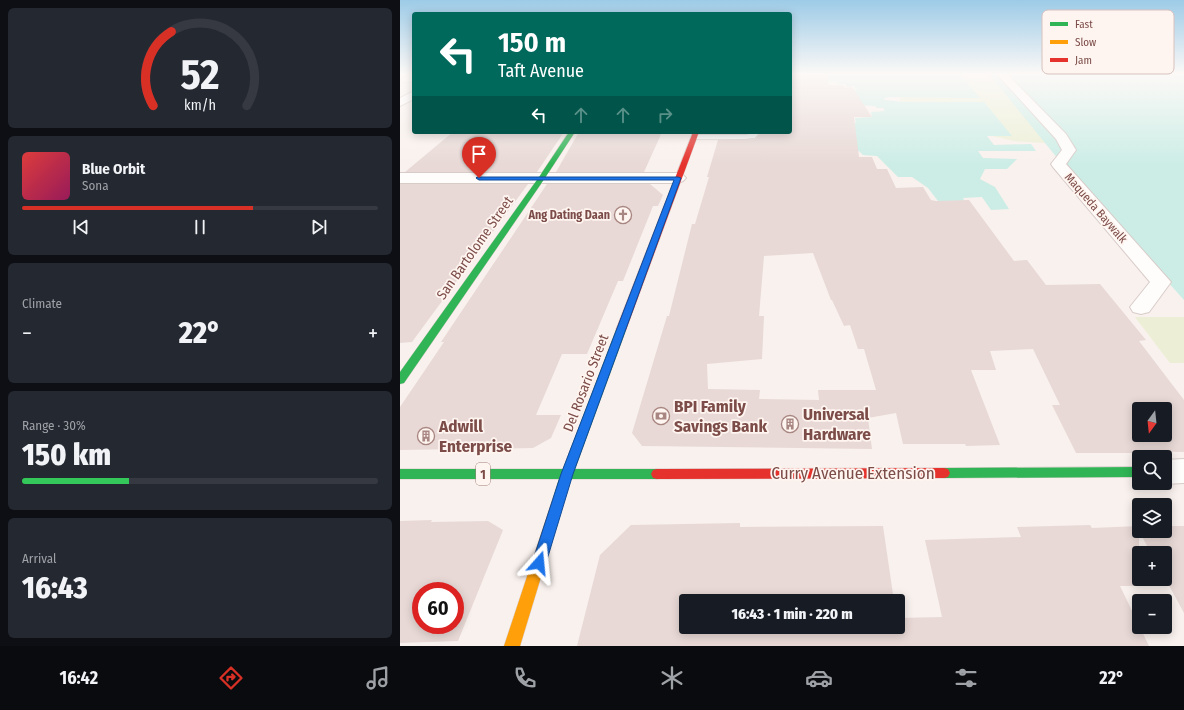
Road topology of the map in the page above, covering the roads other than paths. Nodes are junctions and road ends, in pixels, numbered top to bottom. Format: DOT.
graph roads {
  1 [pos="1030,104"];
  2 [pos="571,134"];
  3 [pos="695,134"];
  4 [pos="754,134"];
  5 [pos="400,178"];
  6 [pos="542,178"];
  7 [pos="678,178"];
  8 [pos="1141,307"];
  9 [pos="400,380"];
  10 [pos="1132,472"];
  11 [pos="1172,472"];
  12 [pos="1184,472"];
  13 [pos="400,474"];
  14 [pos="567,474"];
  15 [pos="512,646"];
  1 -- 8 [label="street, Maqueda Baywalk"];
  2 -- 6 [label="street, San Bartolome Street"];
  3 -- 4 [label="lane"];
  3 -- 7 [label="street, Del Rosario Street"];
  5 -- 6 [label="street"];
  6 -- 7 [label="street"];
  6 -- 9 [label="street, San Bartolome Street"];
  7 -- 14 [label="street, Del Rosario Street"];
  10 -- 14 [label="street, Curry Avenue Extension"];
  11 -- 12 [label="street"];
  13 -- 14 [label="street, 1"];
  14 -- 15 [label="street, Del Rosario Street"];
}
